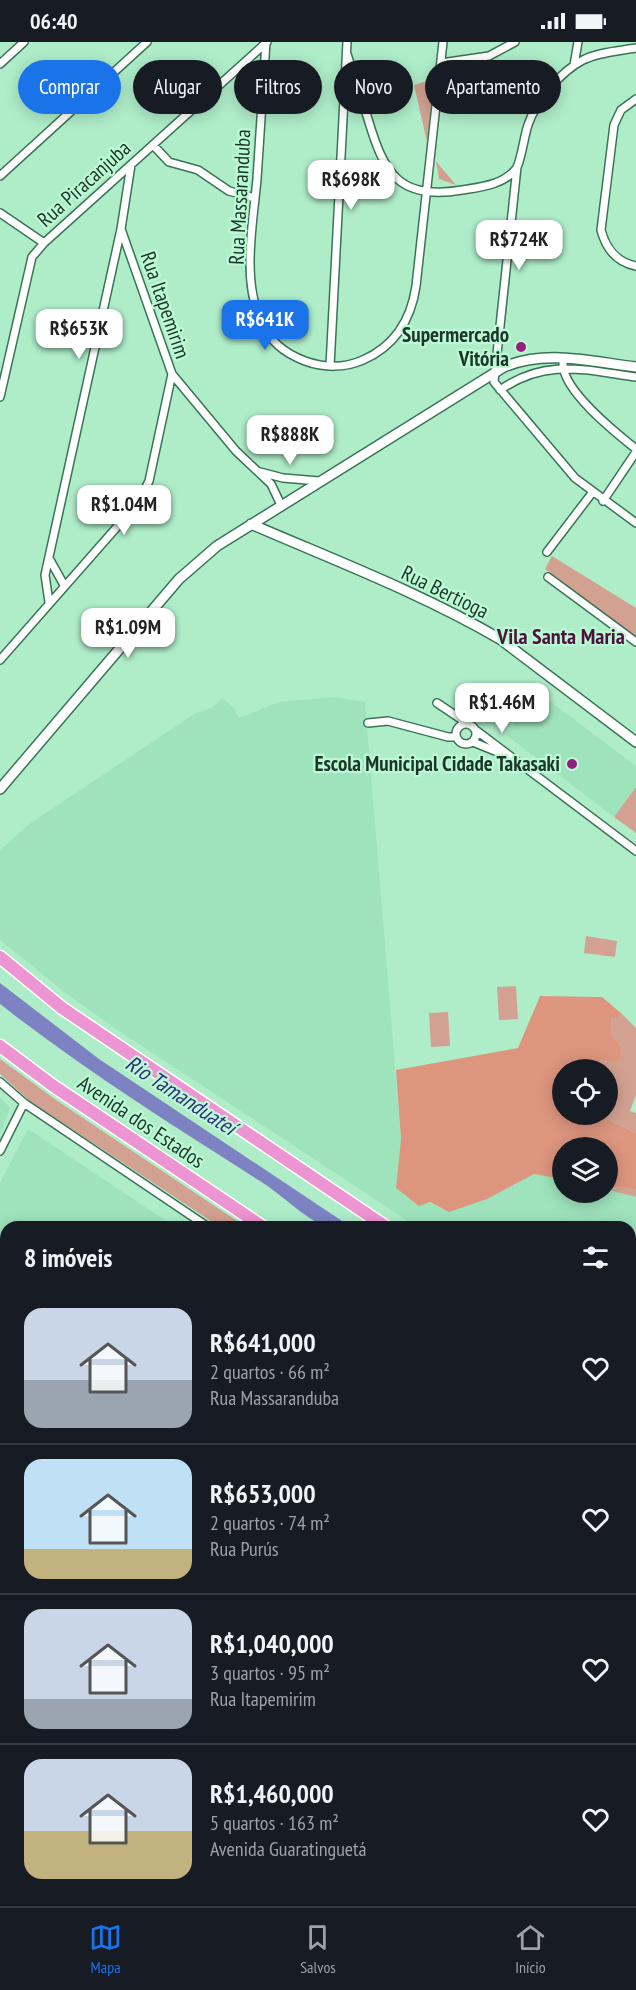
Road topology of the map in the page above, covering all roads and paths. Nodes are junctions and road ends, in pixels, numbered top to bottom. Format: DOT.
graph roads {
  1 [pos="24,42"];
  2 [pos="147,42"];
  3 [pos="266,42"];
  4 [pos="347,42"];
  5 [pos="444,42"];
  6 [pos="515,42"];
  7 [pos="578,42"];
  8 [pos="636,48"];
  9 [pos="347,54"];
  10 [pos="441,60"];
  11 [pos="462,60"];
  12 [pos="0,64"];
  13 [pos="574,65"];
  14 [pos="636,99"];
  15 [pos="436,114"];
  16 [pos="153,144"];
  17 [pos="131,165"];
  18 [pos="517,167"];
  19 [pos="0,176"];
  20 [pos="428,192"];
  21 [pos="255,198"];
  22 [pos="0,213"];
  23 [pos="121,229"];
  24 [pos="44,243"];
  25 [pos="636,266"];
  26 [pos="563,363"];
  27 [pos="330,366"];
  28 [pos="634,367"];
  29 [pos="495,372"];
  30 [pos="172,374"];
  31 [pos="636,378"];
  32 [pos="500,390"];
  33 [pos="0,397"];
  34 [pos="636,451"];
  35 [pos="256,471"];
  36 [pos="319,481"];
  37 [pos="592,493"];
  38 [pos="603,501"];
  39 [pos="281,505"];
  40 [pos="636,523"];
  41 [pos="250,524"];
  42 [pos="547,552"];
  43 [pos="50,560"];
  44 [pos="548,577"];
  45 [pos="64,585"];
  46 [pos="49,602"];
  47 [pos="636,642"];
  48 [pos="0,660"];
  49 [pos="437,703"];
  50 [pos="368,723"];
  51 [pos="464,724"];
  52 [pos="477,731"];
  53 [pos="456,737"];
  54 [pos="473,742"];
  55 [pos="636,742"];
  56 [pos="510,758"];
  57 [pos="0,789"];
  58 [pos="636,851"];
  59 [pos="0,957"];
  60 [pos="0,1046"];
  61 [pos="0,1082"];
  62 [pos="24,1103"];
  63 [pos="0,1151"];
  64 [pos="199,1221"];
  65 [pos="254,1221"];
  66 [pos="377,1221"];
  1 -- 12 [label="street"];
  2 -- 19 [label="street"];
  3 -- 16 [label="street, Rua Piracanjuba"];
  3 -- 21 [label="street, Rua Massaranduba"];
  4 -- 9 [label="street"];
  5 -- 10 [label="street, Rua Massaranduba"];
  6 -- 11 [label="street"];
  7 -- 13 [label="street"];
  8 -- 13 [label="street"];
  9 -- 20 [label="street"];
  9 -- 27 [label="street"];
  13 -- 18 [label="street"];
  14 -- 25 [label="street"];
  15 -- 20 [label="street, Rua Massaranduba"];
  16 -- 17 [label="street, Rua Piracanjuba"];
  16 -- 21 [label="street"];
  17 -- 23 [label="street"];
  17 -- 24 [label="street, Rua Piracanjuba"];
  18 -- 20 [label="street"];
  18 -- 29 [label="street"];
  20 -- 27 [label="street, Rua Massaranduba"];
  21 -- 27 [label="street, Rua Massaranduba"];
  22 -- 24 [label="street"];
  23 -- 30 [label="street, Rua Itapemirim"];
  23 -- 43 [label="street"];
  24 -- 33 [label="street, Rua Piracanjuba"];
  26 -- 28 [label="street"];
  26 -- 29 [label="street"];
  26 -- 31 [label="street"];
  26 -- 32 [label="street"];
  26 -- 34 [label="street"];
  28 -- 31 [label="street"];
  29 -- 32 [label="street"];
  29 -- 36 [label="street"];
  30 -- 35 [label="street"];
  30 -- 45 [label="street, Rua Itapemirim"];
  32 -- 37 [label="street"];
  34 -- 38 [label="street"];
  35 -- 36 [label="street"];
  35 -- 39 [label="street"];
  36 -- 39 [label="street"];
  37 -- 38 [label="street"];
  37 -- 42 [label="street"];
  38 -- 40 [label="street"];
  39 -- 41 [label="street"];
  41 -- 55 [label="street, Rua Bertioga"];
  41 -- 57 [label="street"];
  43 -- 45 [label="street"];
  43 -- 46 [label="street"];
  44 -- 47 [label="street"];
  45 -- 46 [label="street, Rua Itapemirim"];
  46 -- 48 [label="street, Rua Itapemirim"];
  49 -- 51 [label="street"];
  50 -- 53 [label="street"];
  51 -- 52 [label="street"];
  51 -- 53 [label="street"];
  52 -- 54 [label="street"];
  52 -- 56 [label="street"];
  53 -- 54 [label="street"];
  54 -- 56 [label="street"];
  56 -- 58 [label="street"];
  59 -- 66 [label="highway"];
  60 -- 65 [label="highway, Avenida dos Estados"];
  61 -- 62 [label="street"];
  62 -- 63 [label="street"];
  62 -- 64 [label="street"];
}
